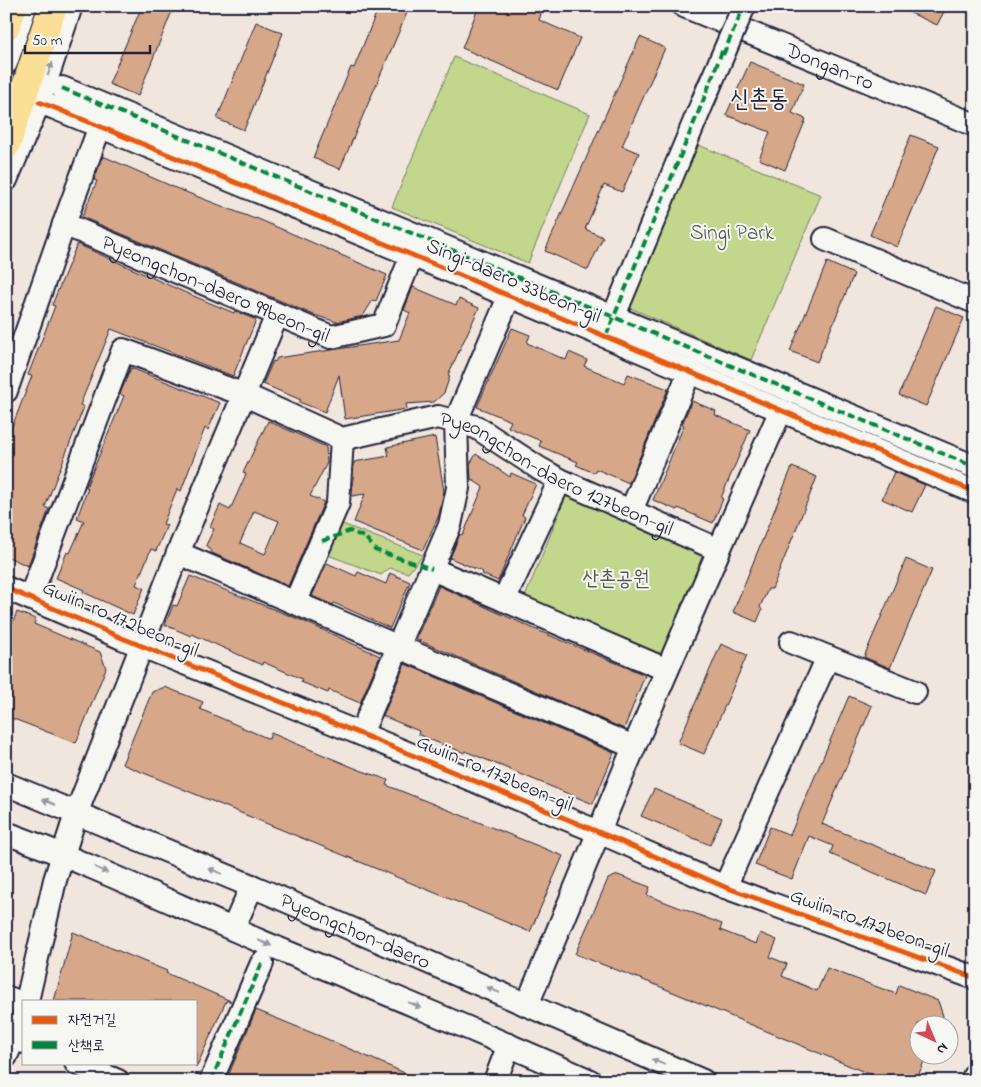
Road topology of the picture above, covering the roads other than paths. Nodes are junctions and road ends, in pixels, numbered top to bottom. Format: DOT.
graph roads {
  1 [pos="13,6"];
  2 [pos="25,6"];
  3 [pos="53,6"];
  4 [pos="71,6"];
  5 [pos="684,6"];
  6 [pos="744,6"];
  7 [pos="6,26"];
  8 [pos="723,49"];
  9 [pos="6,63"];
  10 [pos="62,88"];
  11 [pos="704,101"];
  12 [pos="38,102"];
  13 [pos="975,125"];
  14 [pos="100,126"];
  15 [pos="6,145"];
  16 [pos="6,180"];
  17 [pos="64,224"];
  18 [pos="825,239"];
  19 [pos="412,255"];
  20 [pos="509,297"];
  21 [pos="975,302"];
  22 [pos="277,315"];
  23 [pos="610,327"];
  24 [pos="690,371"];
  25 [pos="6,391"];
  26 [pos="244,395"];
  27 [pos="781,410"];
  28 [pos="456,421"];
  29 [pos="342,439"];
  30 [pos="975,467"];
  31 [pos="560,480"];
  32 [pos="975,492"];
  33 [pos="632,511"];
  34 [pos="718,550"];
  35 [pos="178,553"];
  36 [pos="432,569"];
  37 [pos="6,588"];
  38 [pos="30,598"];
  39 [pos="504,600"];
  40 [pos="295,603"];
  41 [pos="791,642"];
  42 [pos="141,645"];
  43 [pos="398,646"];
  44 [pos="828,658"];
  45 [pos="667,670"];
  46 [pos="915,692"];
  47 [pos="361,734"];
  48 [pos="634,747"];
  49 [pos="6,784"];
  50 [pos="76,814"];
  51 [pos="6,833"];
  52 [pos="599,833"];
  53 [pos="64,854"];
  54 [pos="252,886"];
  55 [pos="725,887"];
  56 [pos="233,929"];
  57 [pos="262,963"];
  58 [pos="975,978"];
  59 [pos="6,997"];
  60 [pos="27,1000"];
  61 [pos="22,1003"];
  62 [pos="527,1005"];
  63 [pos="22,1019"];
  64 [pos="15,1045"];
  65 [pos="509,1045"];
  66 [pos="78,1064"];
  67 [pos="975,1074"];
  68 [pos="111,1079"];
  69 [pos="211,1081"];
  70 [pos="495,1081"];
  71 [pos="590,1081"];
  72 [pos="703,1081"];
  73 [pos="972,1081"];
  1 -- 7 [label="highway"];
  2 -- 9 [label="street"];
  3 -- 15 [label="highway"];
  12 -- 4 [label="street, one-way"];
  5 -- 13 [label="street, Dongan-ro"];
  6 -- 11 [label="street, bridge"];
  8 -- 11 [label="street"];
  10 -- 23 [label="street"];
  11 -- 23 [label="street"];
  12 -- 14 [label="street, Singi-daero 33beon-gil"];
  12 -- 16 [label="street"];
  14 -- 17 [label="street"];
  14 -- 19 [label="street, Singi-daero 33beon-gil"];
  17 -- 22 [label="street, Pyeongchon-daero 99beon-gil"];
  17 -- 25 [label="street"];
  18 -- 21 [label="street"];
  19 -- 20 [label="street, Singi-daero 33beon-gil"];
  19 -- 22 [label="street, Pyeongchon-daero 99beon-gil"];
  20 -- 23 [label="street, Singi-daero 33beon-gil"];
  20 -- 28 [label="street"];
  22 -- 26 [label="street"];
  23 -- 24 [label="street, Singi-daero 33beon-gil"];
  23 -- 30 [label="street"];
  24 -- 27 [label="street, Singi-daero 33beon-gil"];
  24 -- 33 [label="street"];
  26 -- 29 [label="street"];
  26 -- 35 [label="street"];
  26 -- 38 [label="street"];
  27 -- 32 [label="street, Singi-daero 33beon-gil"];
  27 -- 34 [label="street"];
  28 -- 29 [label="street, Pyeongchon-daero 127beon-gil"];
  28 -- 31 [label="street, Pyeongchon-daero 127beon-gil"];
  28 -- 36 [label="street"];
  29 -- 40 [label="street"];
  31 -- 33 [label="street, Pyeongchon-daero 127beon-gil"];
  31 -- 39 [label="street"];
  33 -- 34 [label="street, Pyeongchon-daero 127beon-gil"];
  34 -- 45 [label="street"];
  35 -- 40 [label="street"];
  35 -- 42 [label="street"];
  36 -- 39 [label="street"];
  36 -- 43 [label="street"];
  37 -- 38 [label="street, Gwiin-ro 172beon-gil"];
  38 -- 42 [label="street, Gwiin-ro 172beon-gil"];
  39 -- 45 [label="street"];
  40 -- 43 [label="street"];
  41 -- 44 [label="street"];
  42 -- 47 [label="street, Gwiin-ro 172beon-gil"];
  42 -- 50 [label="street"];
  43 -- 47 [label="street"];
  43 -- 48 [label="street"];
  44 -- 46 [label="street"];
  44 -- 55 [label="street"];
  45 -- 48 [label="street"];
  47 -- 52 [label="street, Gwiin-ro 172beon-gil"];
  48 -- 52 [label="street"];
  50 -- 49 [label="street, Pyeongchon-daero, one-way"];
  50 -- 53 [label="street"];
  54 -- 50 [label="street, Pyeongchon-daero, one-way"];
  51 -- 53 [label="street"];
  52 -- 55 [label="street, Gwiin-ro 172beon-gil"];
  52 -- 62 [label="street"];
  53 -- 56 [label="street, one-way"];
  53 -- 60 [label="street"];
  54 -- 56 [label="street"];
  62 -- 54 [label="street, Pyeongchon-daero, one-way"];
  55 -- 58 [label="street, Gwiin-ro 172beon-gil"];
  56 -- 65 [label="street, one-way"];
  57 -- 69 [label="street"];
  59 -- 61 [label="street"];
  72 -- 62 [label="street, Pyeongchon-daero, one-way"];
  63 -- 64 [label="street"];
  65 -- 70 [label="street"];
  65 -- 71 [label="street"];
  66 -- 68 [label="street"];
  67 -- 73 [label="street"];
}
